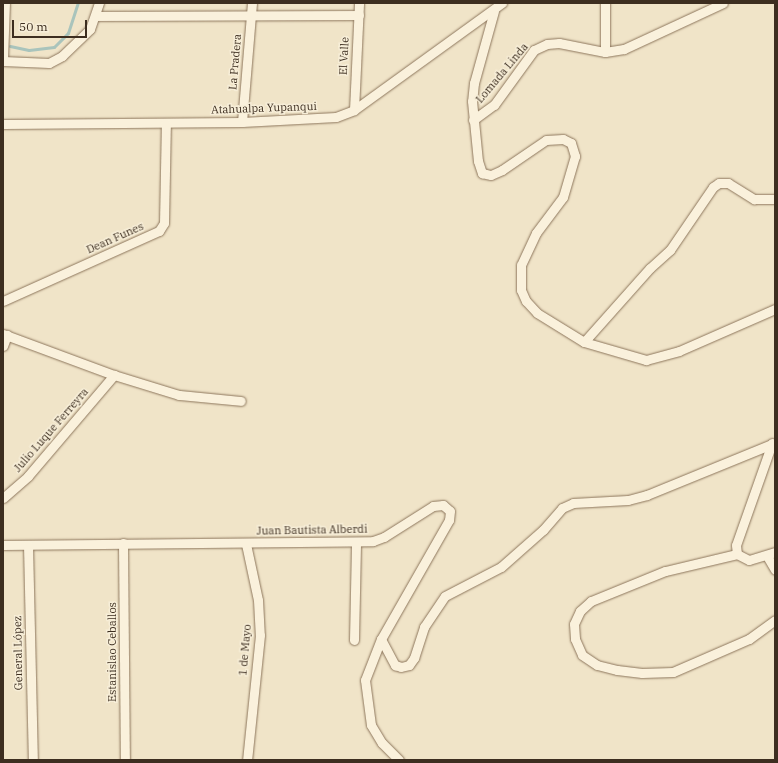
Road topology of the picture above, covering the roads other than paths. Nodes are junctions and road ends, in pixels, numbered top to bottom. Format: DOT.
graph roads {
  1 [pos="5,3"];
  2 [pos="99,3"];
  3 [pos="252,3"];
  4 [pos="359,3"];
  5 [pos="502,3"];
  6 [pos="605,3"];
  7 [pos="719,3"];
  8 [pos="494,11"];
  9 [pos="251,15"];
  10 [pos="359,15"];
  11 [pos="96,16"];
  12 [pos="605,52"];
  13 [pos="3,60"];
  14 [pos="354,110"];
  15 [pos="473,120"];
  16 [pos="242,122"];
  17 [pos="166,123"];
  18 [pos="3,124"];
  19 [pos="775,200"];
  20 [pos="3,301"];
  21 [pos="775,309"];
  22 [pos="5,334"];
  23 [pos="584,342"];
  24 [pos="3,346"];
  25 [pos="114,374"];
  26 [pos="241,401"];
  27 [pos="773,442"];
  28 [pos="3,498"];
  29 [pos="356,542"];
  30 [pos="123,543"];
  31 [pos="28,544"];
  32 [pos="246,544"];
  33 [pos="3,545"];
  34 [pos="737,554"];
  35 [pos="771,554"];
  36 [pos="775,570"];
  37 [pos="775,620"];
  38 [pos="381,639"];
  39 [pos="354,640"];
  40 [pos="33,760"];
  41 [pos="125,760"];
  42 [pos="247,760"];
  43 [pos="399,760"];
  1 -- 13 [label="street"];
  2 -- 11 [label="street"];
  3 -- 9 [label="street, La Pradera"];
  4 -- 10 [label="street, El Valle"];
  5 -- 8 [label="street, Atahualpa Yupanqui"];
  6 -- 12 [label="street"];
  7 -- 12 [label="street, Lomada Linda"];
  8 -- 14 [label="street, Atahualpa Yupanqui"];
  8 -- 15 [label="street, Atahualpa Yupanqui"];
  9 -- 10 [label="street"];
  9 -- 11 [label="street"];
  9 -- 16 [label="street, La Pradera"];
  10 -- 14 [label="street, El Valle"];
  11 -- 13 [label="street"];
  12 -- 15 [label="street, Lomada Linda"];
  14 -- 16 [label="street, Atahualpa Yupanqui"];
  15 -- 23 [label="street"];
  16 -- 17 [label="street, Atahualpa Yupanqui"];
  17 -- 18 [label="street, Atahualpa Yupanqui"];
  17 -- 20 [label="street, Dean Funes"];
  19 -- 23 [label="street"];
  21 -- 23 [label="street"];
  22 -- 24 [label="street"];
  22 -- 25 [label="street"];
  25 -- 26 [label="street"];
  25 -- 28 [label="street, Julio Luque Ferreyra"];
  27 -- 34 [label="street"];
  27 -- 38 [label="street"];
  29 -- 32 [label="street, Juan Bautista Alberdi"];
  29 -- 38 [label="street, Juan Bautista Alberdi"];
  29 -- 39 [label="street"];
  30 -- 31 [label="street, Juan Bautista Alberdi"];
  30 -- 32 [label="street, Juan Bautista Alberdi"];
  30 -- 41 [label="street, Estanislao Ceballos"];
  31 -- 33 [label="street, Juan Bautista Alberdi"];
  31 -- 40 [label="street, General López"];
  32 -- 42 [label="street, 1 de Mayo"];
  34 -- 35 [label="street"];
  34 -- 37 [label="street"];
  35 -- 36 [label="street"];
  38 -- 43 [label="street, Juan Bautista Alberdi"];
}
